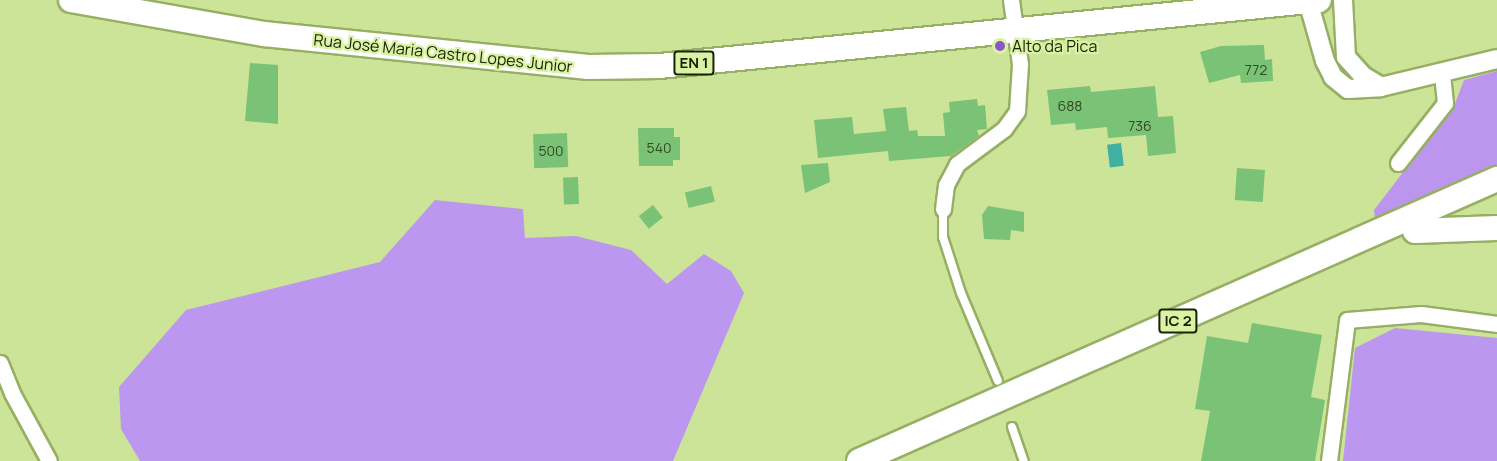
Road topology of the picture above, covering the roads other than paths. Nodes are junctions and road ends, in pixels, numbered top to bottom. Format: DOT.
graph roads {
  1 [pos="71,0"];
  2 [pos="1011,0"];
  3 [pos="1343,0"];
  4 [pos="1313,1"];
  5 [pos="1016,33"];
  6 [pos="1497,59"];
  7 [pos="1442,74"];
  8 [pos="1381,87"];
  9 [pos="1398,163"];
  10 [pos="1497,179"];
  11 [pos="1497,195"];
  12 [pos="943,209"];
  13 [pos="1497,228"];
  14 [pos="1415,231"];
  15 [pos="1497,324"];
  16 [pos="0,363"];
  17 [pos="998,381"];
  18 [pos="1012,427"];
  19 [pos="49,461"];
  20 [pos="859,461"];
  21 [pos="894,461"];
  22 [pos="1024,461"];
  23 [pos="1329,461"];
  1 -- 5 [label="main road, Rua José Maria Castro Lopes Junior / EN 1"];
  2 -- 5 [label="street"];
  3 -- 8 [label="street"];
  4 -- 5 [label="main road, Rua José Maria Castro Lopes Junior / EN 1"];
  4 -- 8 [label="street"];
  5 -- 12 [label="street"];
  6 -- 7 [label="street"];
  7 -- 8 [label="street"];
  7 -- 9 [label="street"];
  10 -- 20 [label="main road, IC 2"];
  11 -- 14 [label="main road, IC 2"];
  12 -- 17 [label="lane"];
  13 -- 14 [label="main road"];
  14 -- 21 [label="main road, IC 2"];
  15 -- 23 [label="street"];
  16 -- 19 [label="street"];
  18 -- 22 [label="lane"];
}
